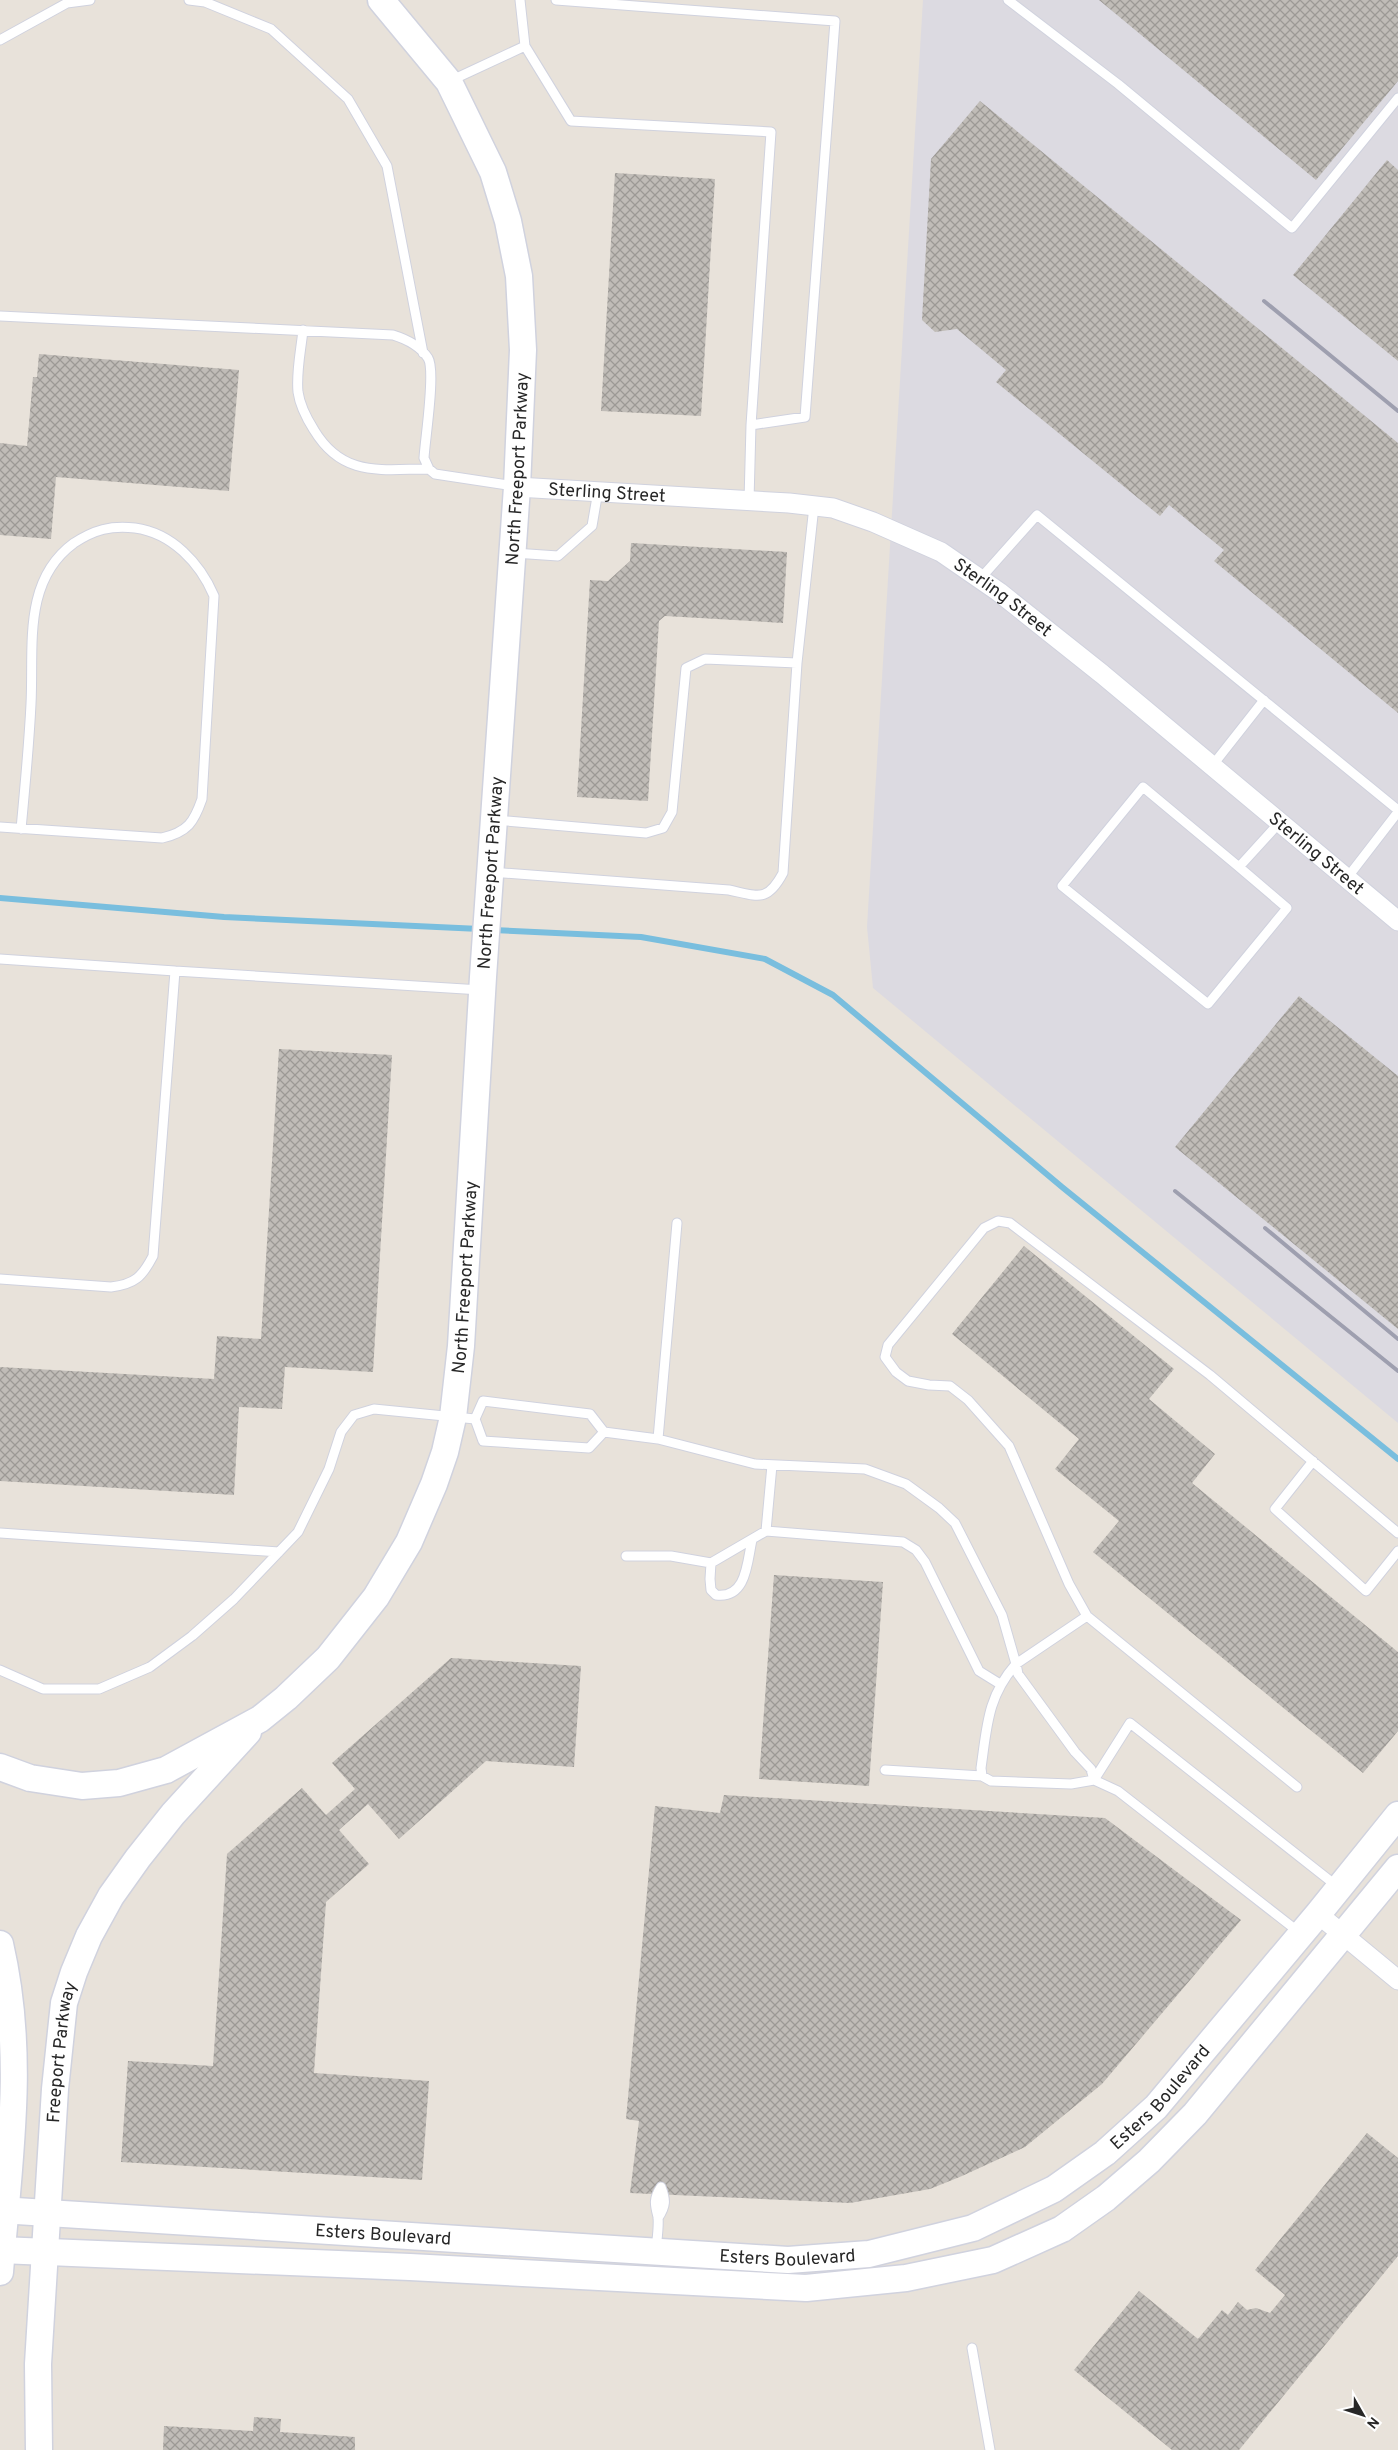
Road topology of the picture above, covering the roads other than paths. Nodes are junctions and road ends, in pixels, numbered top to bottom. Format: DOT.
graph roads {
  1 [pos="90,0"];
  2 [pos="189,0"];
  3 [pos="381,0"];
  4 [pos="520,0"];
  5 [pos="556,0"];
  6 [pos="1008,0"];
  7 [pos="0,40"];
  8 [pos="525,46"];
  9 [pos="449,82"];
  10 [pos="1398,98"];
  11 [pos="0,316"];
  12 [pos="303,330"];
  13 [pos="423,352"];
  14 [pos="751,425"];
  15 [pos="429,469"];
  16 [pos="517,487"];
  17 [pos="598,492"];
  18 [pos="748,501"];
  19 [pos="814,506"];
  20 [pos="512,553"];
  21 [pos="980,579"];
  22 [pos="797,663"];
  23 [pos="1264,700"];
  24 [pos="1212,766"];
  25 [pos="1398,811"];
  26 [pos="493,820"];
  27 [pos="1280,822"];
  28 [pos="0,827"];
  29 [pos="21,829"];
  30 [pos="1239,867"];
  31 [pos="490,872"];
  32 [pos="1346,878"];
  33 [pos="1398,921"];
  34 [pos="0,959"];
  35 [pos="175,971"];
  36 [pos="482,983"];
  37 [pos="677,1223"];
  38 [pos="0,1279"];
  39 [pos="464,1418"];
  40 [pos="604,1432"];
  41 [pos="658,1439"];
  42 [pos="1313,1461"];
  43 [pos="772,1465"];
  44 [pos="766,1531"];
  45 [pos="0,1532"];
  46 [pos="1398,1533"];
  47 [pos="752,1540"];
  48 [pos="1398,1551"];
  49 [pos="278,1552"];
  50 [pos="626,1556"];
  51 [pos="711,1563"];
  52 [pos="1087,1616"];
  53 [pos="1016,1664"];
  54 [pos="0,1670"];
  55 [pos="1000,1684"];
  56 [pos="260,1719"];
  57 [pos="0,1767"];
  58 [pos="884,1770"];
  59 [pos="982,1776"];
  60 [pos="1094,1780"];
  61 [pos="1297,1787"];
  62 [pos="1398,1815"];
  63 [pos="1398,1868"];
  64 [pos="1339,1888"];
  65 [pos="1318,1914"];
  66 [pos="1302,1934"];
  67 [pos="1342,1934"];
  68 [pos="0,1944"];
  69 [pos="1398,1980"];
  70 [pos="3,2210"];
  71 [pos="47,2214"];
  72 [pos="658,2218"];
  73 [pos="47,2250"];
  74 [pos="656,2252"];
  75 [pos="1,2257"];
  76 [pos="972,2348"];
  77 [pos="39,2450"];
  78 [pos="990,2450"];
  1 -- 7 [label="lane"];
  2 -- 13 [label="lane"];
  3 -- 9 [label="main road, North Freeport Parkway"];
  4 -- 8 [label="lane"];
  5 -- 14 [label="lane"];
  6 -- 10 [label="lane"];
  8 -- 9 [label="lane"];
  8 -- 14 [label="lane"];
  9 -- 16 [label="main road, North Freeport Parkway"];
  11 -- 12 [label="lane"];
  12 -- 13 [label="lane"];
  12 -- 15 [label="lane"];
  13 -- 15 [label="lane"];
  14 -- 18 [label="lane"];
  15 -- 16 [label="lane"];
  16 -- 17 [label="street, Sterling Street"];
  16 -- 20 [label="main road, North Freeport Parkway"];
  17 -- 18 [label="street, Sterling Street"];
  17 -- 20 [label="lane"];
  18 -- 19 [label="street, Sterling Street"];
  19 -- 21 [label="street, Sterling Street"];
  19 -- 22 [label="lane"];
  20 -- 26 [label="main road, North Freeport Parkway"];
  21 -- 23 [label="lane"];
  21 -- 24 [label="street, Sterling Street"];
  22 -- 26 [label="lane"];
  22 -- 31 [label="lane"];
  23 -- 24 [label="lane"];
  23 -- 25 [label="lane"];
  24 -- 27 [label="street, Sterling Street"];
  25 -- 32 [label="lane"];
  26 -- 31 [label="main road, North Freeport Parkway"];
  27 -- 30 [label="lane"];
  27 -- 32 [label="street, Sterling Street"];
  28 -- 29 [label="lane"];
  29 -- 29 [label="lane"];
  30 -- 30 [label="lane"];
  31 -- 36 [label="main road, North Freeport Parkway"];
  32 -- 33 [label="street, Sterling Street"];
  34 -- 35 [label="lane"];
  35 -- 36 [label="lane"];
  35 -- 38 [label="lane"];
  36 -- 39 [label="main road, North Freeport Parkway"];
  37 -- 41 [label="lane"];
  39 -- 40 [label="lane"];
  39 -- 40 [label="lane"];
  39 -- 49 [label="lane"];
  39 -- 56 [label="main road, North Freeport Parkway"];
  40 -- 41 [label="lane"];
  41 -- 43 [label="lane"];
  42 -- 46 [label="lane"];
  42 -- 48 [label="lane"];
  42 -- 52 [label="lane"];
  43 -- 44 [label="lane"];
  43 -- 53 [label="lane"];
  44 -- 47 [label="lane"];
  44 -- 55 [label="lane"];
  45 -- 49 [label="lane"];
  47 -- 51 [label="lane"];
  47 -- 51 [label="lane"];
  49 -- 54 [label="lane"];
  50 -- 51 [label="lane"];
  52 -- 53 [label="lane"];
  52 -- 61 [label="lane"];
  53 -- 55 [label="lane"];
  53 -- 60 [label="lane"];
  55 -- 59 [label="lane"];
  56 -- 57 [label="main road"];
  56 -- 71 [label="main road, Freeport Parkway"];
  58 -- 59 [label="lane"];
  59 -- 60 [label="lane"];
  60 -- 64 [label="lane"];
  60 -- 66 [label="lane"];
  62 -- 64 [label="main road, Esters Boulevard"];
  63 -- 67 [label="main road, Esters Boulevard"];
  64 -- 65 [label="main road, Esters Boulevard"];
  65 -- 66 [label="main road, Esters Boulevard"];
  65 -- 67 [label="street"];
  66 -- 74 [label="main road, Esters Boulevard"];
  67 -- 69 [label="street"];
  67 -- 73 [label="main road, Esters Boulevard"];
  68 -- 70 [label="main road"];
  70 -- 71 [label="main road, Esters Boulevard"];
  70 -- 75 [label="main road"];
  71 -- 73 [label="main road, Freeport Parkway"];
  71 -- 74 [label="main road, Esters Boulevard"];
  72 -- 74 [label="lane"];
  73 -- 75 [label="main road, Esters Boulevard"];
  73 -- 77 [label="main road, Freeport Parkway"];
  76 -- 78 [label="lane"];
}
